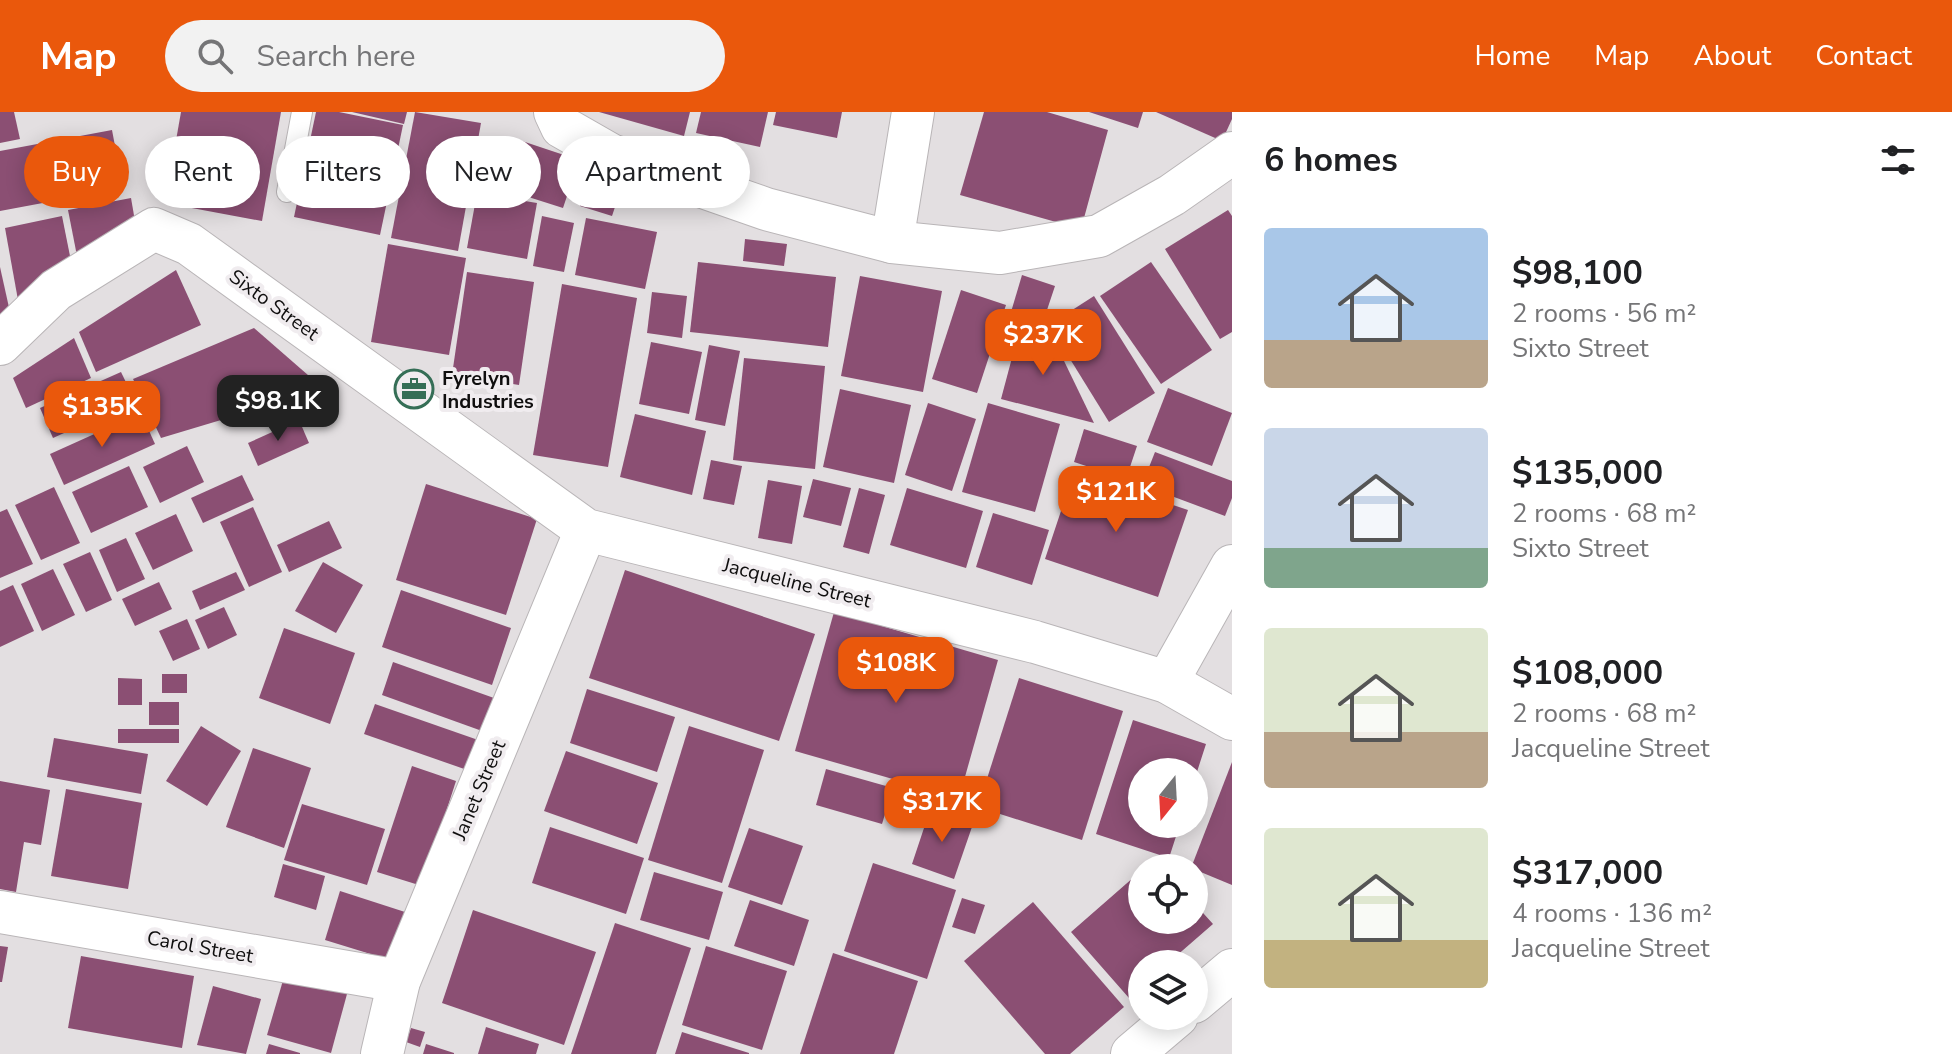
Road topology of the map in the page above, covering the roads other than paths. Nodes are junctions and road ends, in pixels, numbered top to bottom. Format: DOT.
graph roads {
  1 [pos="302,112"];
  2 [pos="555,112"];
  3 [pos="913,112"];
  4 [pos="298,136"];
  5 [pos="1232,153"];
  6 [pos="892,242"];
  7 [pos="0,344"];
  8 [pos="586,530"];
  9 [pos="1232,566"];
  10 [pos="1167,682"];
  11 [pos="1232,719"];
  12 [pos="0,912"];
  13 [pos="1232,970"];
  14 [pos="399,981"];
  15 [pos="1208,990"];
  16 [pos="1160,1030"];
  17 [pos="382,1054"];
  18 [pos="1132,1054"];
  1 -- 4 [label="lane"];
  2 -- 6 [label="street"];
  3 -- 6 [label="street"];
  5 -- 6 [label="street"];
  7 -- 8 [label="street, Sixto Street"];
  8 -- 10 [label="street, Jacqueline Street"];
  8 -- 14 [label="street, Janet Street"];
  9 -- 10 [label="street"];
  10 -- 11 [label="street, Jacqueline Street"];
  12 -- 14 [label="street, Carol Street"];
  13 -- 15 [label="street"];
  14 -- 17 [label="street, Janet Street"];
  16 -- 18 [label="street"];
}
